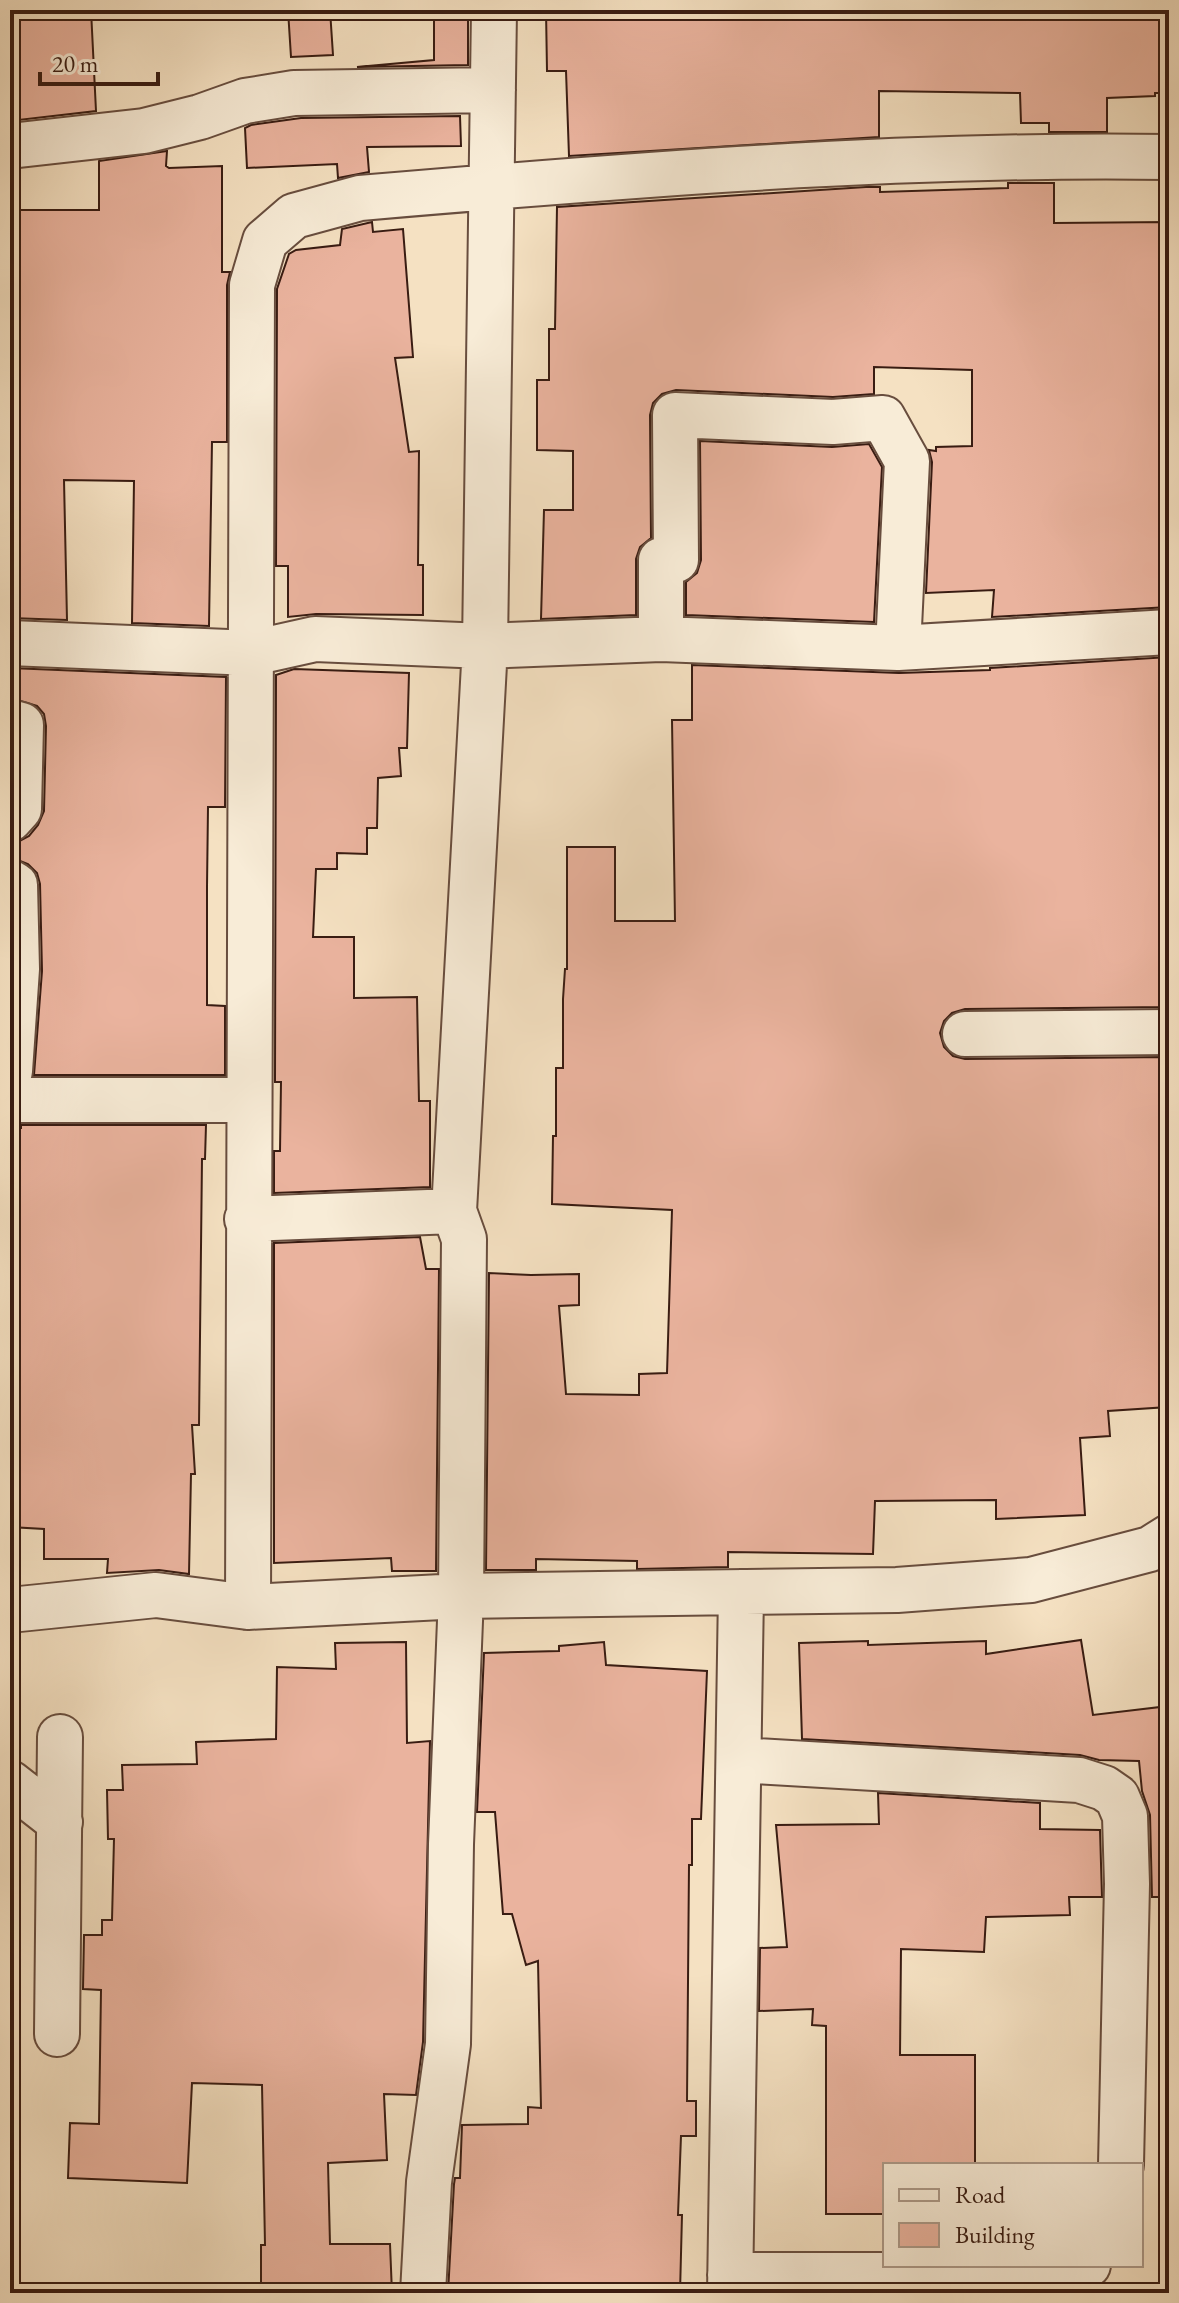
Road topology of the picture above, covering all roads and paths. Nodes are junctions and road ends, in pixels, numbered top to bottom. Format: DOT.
graph roads {
  1 [pos="494,10"];
  2 [pos="493,90"];
  3 [pos="10,146"];
  4 [pos="1169,157"];
  5 [pos="493,187"];
  6 [pos="1169,632"];
  7 [pos="661,639"];
  8 [pos="10,643"];
  9 [pos="485,646"];
  10 [pos="898,648"];
  11 [pos="252,653"];
  12 [pos="10,722"];
  13 [pos="10,819"];
  14 [pos="10,882"];
  15 [pos="1169,1032"];
  16 [pos="965,1034"];
  17 [pos="10,1071"];
  18 [pos="10,1100"];
  19 [pos="249,1100"];
  20 [pos="454,1211"];
  21 [pos="247,1219"];
  22 [pos="1169,1537"];
  23 [pos="741,1592"];
  24 [pos="461,1596"];
  25 [pos="248,1607"];
  26 [pos="10,1610"];
  27 [pos="60,1737"];
  28 [pos="739,1760"];
  29 [pos="10,1783"];
  30 [pos="60,1822"];
  31 [pos="57,2034"];
  32 [pos="1121,2163"];
  33 [pos="1084,2267"];
  34 [pos="730,2284"];
  35 [pos="423,2293"];
  1 -- 2 [label="street"];
  2 -- 3 [label="street"];
  2 -- 5 [label="street"];
  4 -- 5 [label="street"];
  5 -- 9 [label="street"];
  5 -- 11 [label="street"];
  6 -- 10 [label="street"];
  7 -- 9 [label="street"];
  7 -- 10 [label="street"];
  7 -- 10 [label="street"];
  8 -- 11 [label="street"];
  9 -- 11 [label="street"];
  9 -- 20 [label="street"];
  11 -- 19 [label="street"];
  12 -- 13 [label="street"];
  14 -- 17 [label="street"];
  15 -- 16 [label="street"];
  18 -- 19 [label="street"];
  19 -- 21 [label="street"];
  20 -- 21 [label="street"];
  20 -- 24 [label="street"];
  21 -- 25 [label="street"];
  22 -- 23 [label="street"];
  23 -- 24 [label="street"];
  23 -- 28 [label="street"];
  24 -- 25 [label="street"];
  24 -- 35 [label="street"];
  25 -- 26 [label="street"];
  27 -- 30 [label="street"];
  28 -- 32 [label="street"];
  28 -- 34 [label="street"];
  29 -- 30 [label="street"];
  30 -- 31 [label="street"];
  33 -- 34 [label="street"];
}
